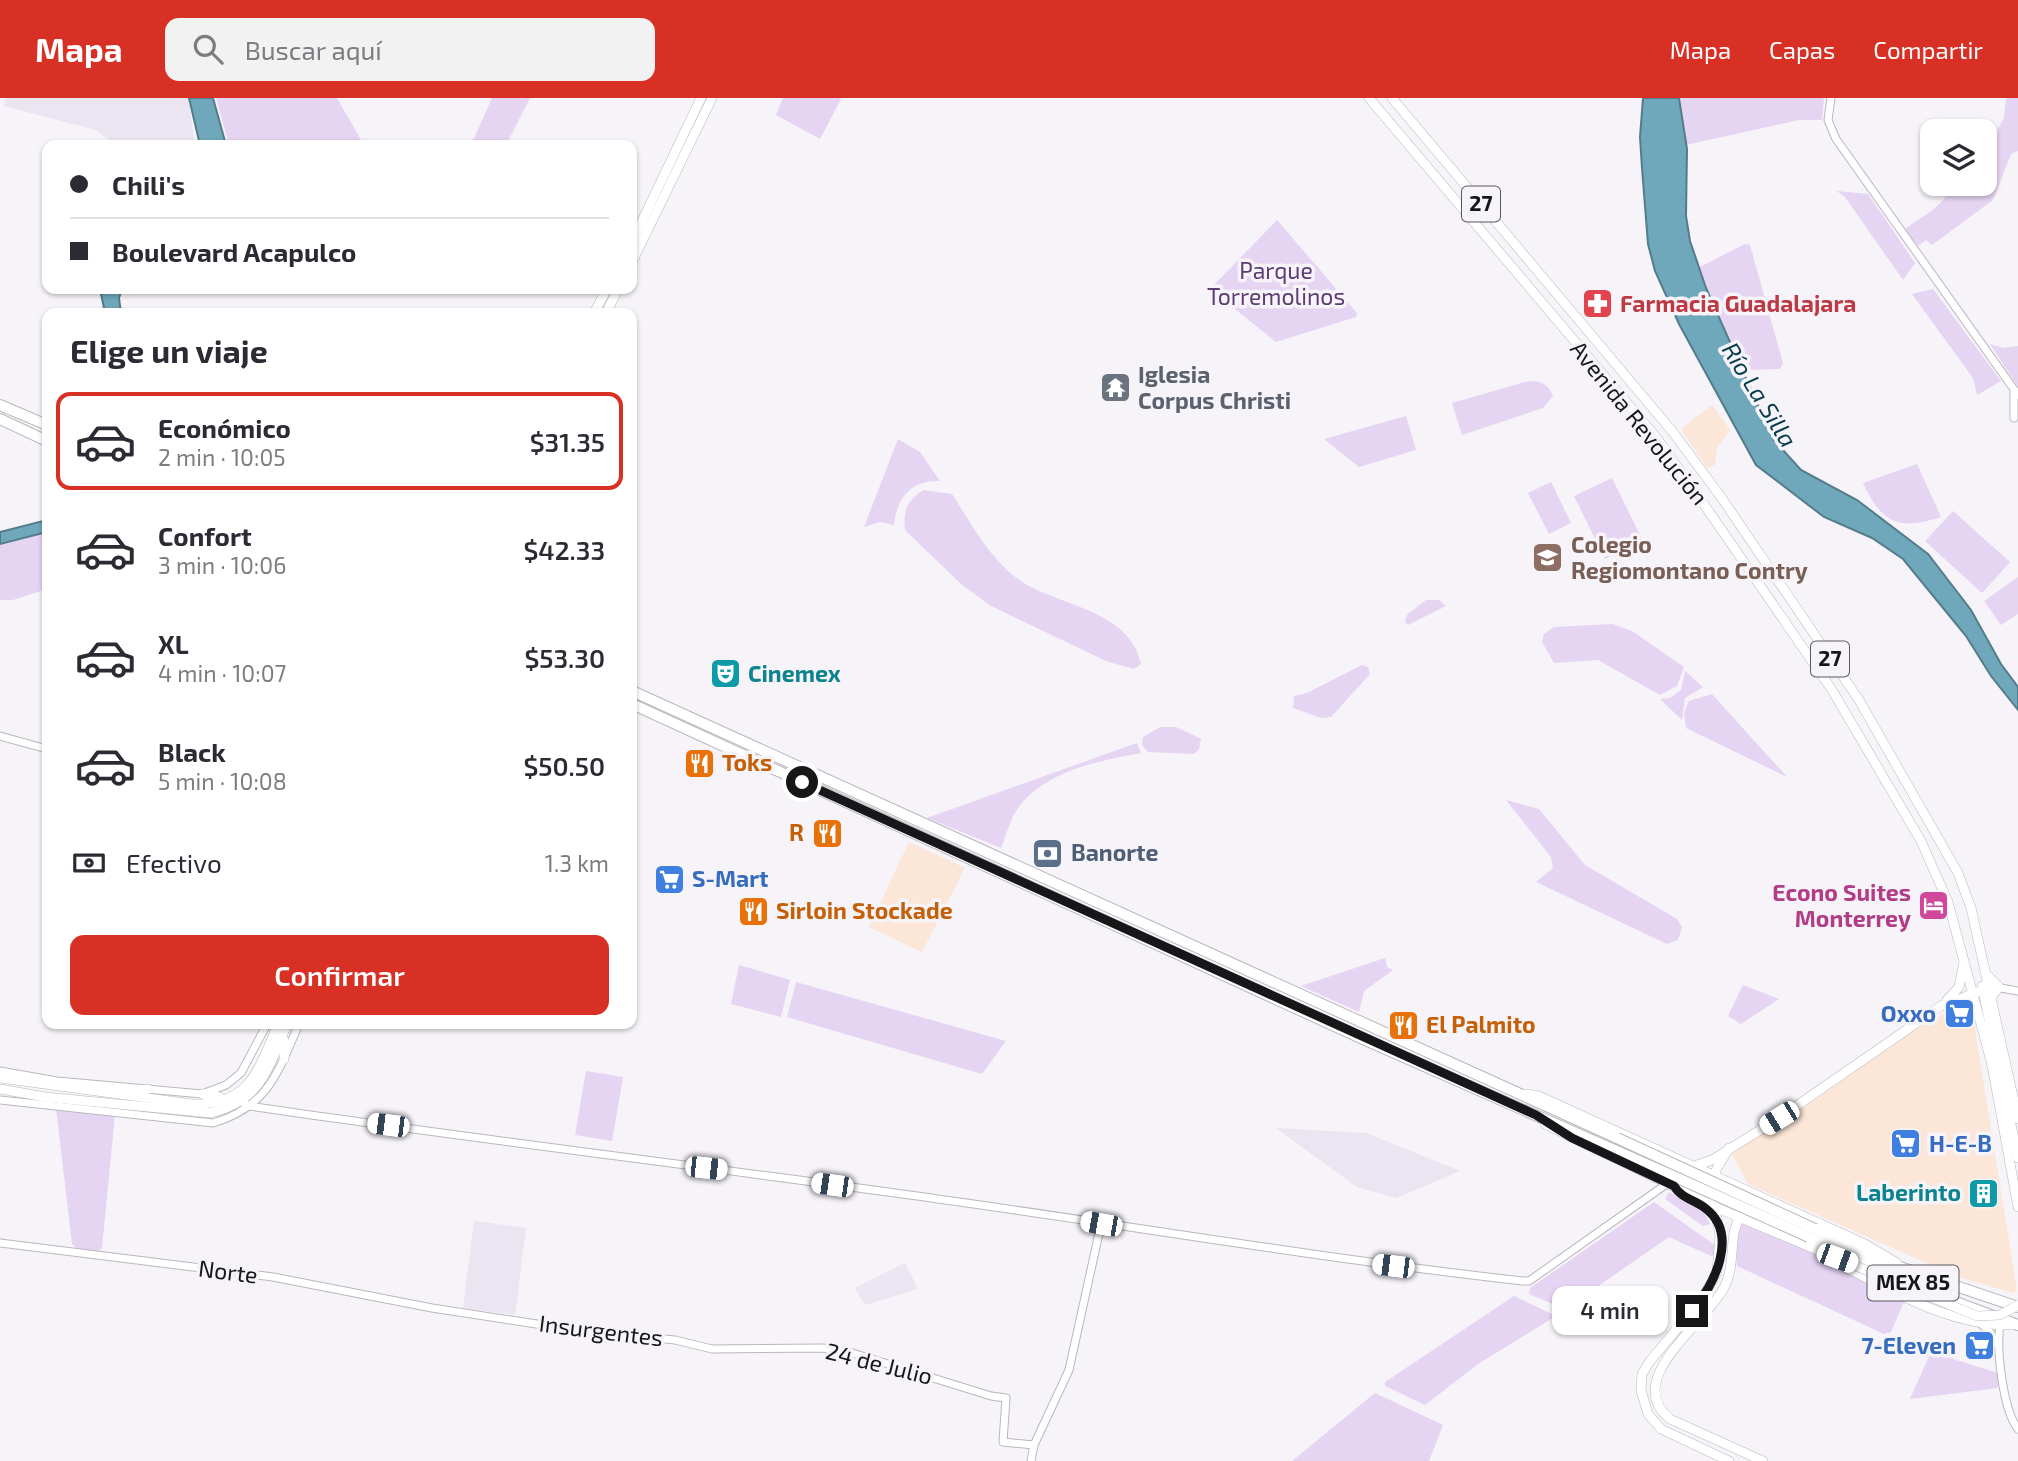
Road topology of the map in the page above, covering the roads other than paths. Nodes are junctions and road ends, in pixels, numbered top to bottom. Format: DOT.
graph roads {
  1 [pos="701,98"];
  2 [pos="712,98"];
  3 [pos="1368,98"];
  4 [pos="1392,98"];
  5 [pos="1831,98"];
  6 [pos="637,232"];
  7 [pos="637,252"];
  8 [pos="2015,391"];
  9 [pos="0,405"];
  10 [pos="2014,418"];
  11 [pos="0,419"];
  12 [pos="42,423"];
  13 [pos="1672,431"];
  14 [pos="1655,436"];
  15 [pos="42,438"];
  16 [pos="637,693"];
  17 [pos="637,706"];
  18 [pos="0,736"];
  19 [pos="42,748"];
  20 [pos="1958,873"];
  21 [pos="1940,877"];
  22 [pos="1968,897"];
  23 [pos="1948,902"];
  24 [pos="1965,962"];
  25 [pos="1986,974"];
  26 [pos="1987,991"];
  27 [pos="2018,991"];
  28 [pos="1941,1006"];
  29 [pos="264,1029"];
  30 [pos="281,1029"];
  31 [pos="283,1029"];
  32 [pos="297,1029"];
  33 [pos="284,1059"];
  34 [pos="0,1071"];
  35 [pos="0,1078"];
  36 [pos="257,1088"];
  37 [pos="0,1089"];
  38 [pos="148,1089"];
  39 [pos="116,1093"];
  40 [pos="202,1094"];
  41 [pos="1521,1094"];
  42 [pos="0,1100"];
  43 [pos="241,1101"];
  44 [pos="1536,1115"];
  45 [pos="2018,1119"];
  46 [pos="1729,1148"];
  47 [pos="2018,1158"];
  48 [pos="1700,1167"];
  49 [pos="1718,1176"];
  50 [pos="1671,1184"];
  51 [pos="1743,1188"];
  52 [pos="1685,1191"];
  53 [pos="1768,1199"];
  54 [pos="1713,1205"];
  55 [pos="2018,1206"];
  56 [pos="1741,1216"];
  57 [pos="1717,1220"];
  58 [pos="1757,1222"];
  59 [pos="1101,1224"];
  60 [pos="1812,1233"];
  61 [pos="0,1243"];
  62 [pos="1824,1253"];
  63 [pos="1900,1267"];
  64 [pos="2017,1301"];
  65 [pos="454,1311"];
  66 [pos="1980,1323"];
  67 [pos="2018,1323"];
  68 [pos="2000,1325"];
  69 [pos="749,1349"];
  70 [pos="2000,1351"];
  71 [pos="1655,1399"];
  72 [pos="1648,1414"];
  73 [pos="2018,1429"];
  74 [pos="1034,1445"];
  75 [pos="1031,1461"];
  76 [pos="1729,1461"];
  77 [pos="1763,1461"];
  1 -- 6 [label="main road"];
  2 -- 7 [label="main road"];
  3 -- 14 [label="main road, Avenida Revolución / 27"];
  4 -- 13 [label="main road, Avenida Revolución / 27"];
  5 -- 8 [label="street"];
  8 -- 10 [label="street"];
  9 -- 12 [label="highway"];
  11 -- 15 [label="highway"];
  13 -- 14 [label="main road"];
  13 -- 20 [label="main road, Avenida Revolución / 27"];
  14 -- 21 [label="main road, Avenida Revolución / 27"];
  16 -- 41 [label="highway, MEX 85"];
  17 -- 44 [label="highway, MEX 85"];
  18 -- 19 [label="street"];
  20 -- 21 [label="main road"];
  20 -- 22 [label="main road, Avenida Revolución / 27"];
  21 -- 23 [label="main road, Avenida Revolución / 27"];
  22 -- 23 [label="main road"];
  22 -- 25 [label="main road, Avenida Revolución / 27"];
  23 -- 24 [label="main road, Avenida Revolución / 27"];
  24 -- 26 [label="main road, Avenida Revolución / 27"];
  24 -- 28 [label="main road"];
  25 -- 26 [label="main road"];
  25 -- 26 [label="main road"];
  26 -- 27 [label="street"];
  26 -- 28 [label="main road"];
  26 -- 45 [label="main road, Avenida Revolución / 27"];
  26 -- 47 [label="main road"];
  26 -- 55 [label="main road, Avenida Revolución / 27"];
  28 -- 46 [label="main road"];
  29 -- 40 [label="street"];
  30 -- 36 [label="main road"];
  31 -- 33 [label="main road"];
  32 -- 33 [label="street"];
  33 -- 36 [label="street"];
  34 -- 38 [label="street"];
  35 -- 39 [label="main road"];
  36 -- 43 [label="main road"];
  36 -- 43 [label="street"];
  37 -- 43 [label="main road"];
  38 -- 39 [label="main road"];
  38 -- 40 [label="street"];
  39 -- 43 [label="main road"];
  40 -- 43 [label="main road"];
  41 -- 48 [label="main road"];
  41 -- 60 [label="highway, MEX 85, bridge"];
  42 -- 43 [label="street"];
  43 -- 59 [label="street"];
  44 -- 50 [label="main road"];
  44 -- 60 [label="highway, MEX 85, bridge"];
  46 -- 48 [label="main road"];
  46 -- 49 [label="main road"];
  48 -- 49 [label="main road"];
  48 -- 52 [label="main road"];
  49 -- 51 [label="main road"];
  49 -- 54 [label="main road"];
  50 -- 52 [label="main road"];
  50 -- 57 [label="main road"];
  50 -- 59 [label="street"];
  51 -- 53 [label="main road"];
  51 -- 56 [label="main road"];
  52 -- 54 [label="main road"];
  53 -- 58 [label="main road"];
  53 -- 63 [label="main road"];
  54 -- 56 [label="main road"];
  54 -- 57 [label="main road"];
  56 -- 58 [label="main road"];
  56 -- 71 [label="main road"];
  57 -- 72 [label="main road"];
  58 -- 62 [label="main road"];
  59 -- 74 [label="street"];
  60 -- 63 [label="highway, MEX 85"];
  60 -- 67 [label="highway, MEX 85"];
  61 -- 65 [label="street, Norte"];
  62 -- 64 [label="main road, bridge"];
  62 -- 66 [label="main road"];
  63 -- 64 [label="highway, MEX 85"];
  65 -- 69 [label="street, Insurgentes"];
  66 -- 68 [label="main road"];
  66 -- 70 [label="street"];
  67 -- 68 [label="main road"];
  68 -- 70 [label="street"];
  69 -- 74 [label="street, 24 de Julio"];
  70 -- 73 [label="street"];
  71 -- 72 [label="main road"];
  71 -- 77 [label="main road"];
  72 -- 76 [label="main road"];
  74 -- 75 [label="street"];
}
